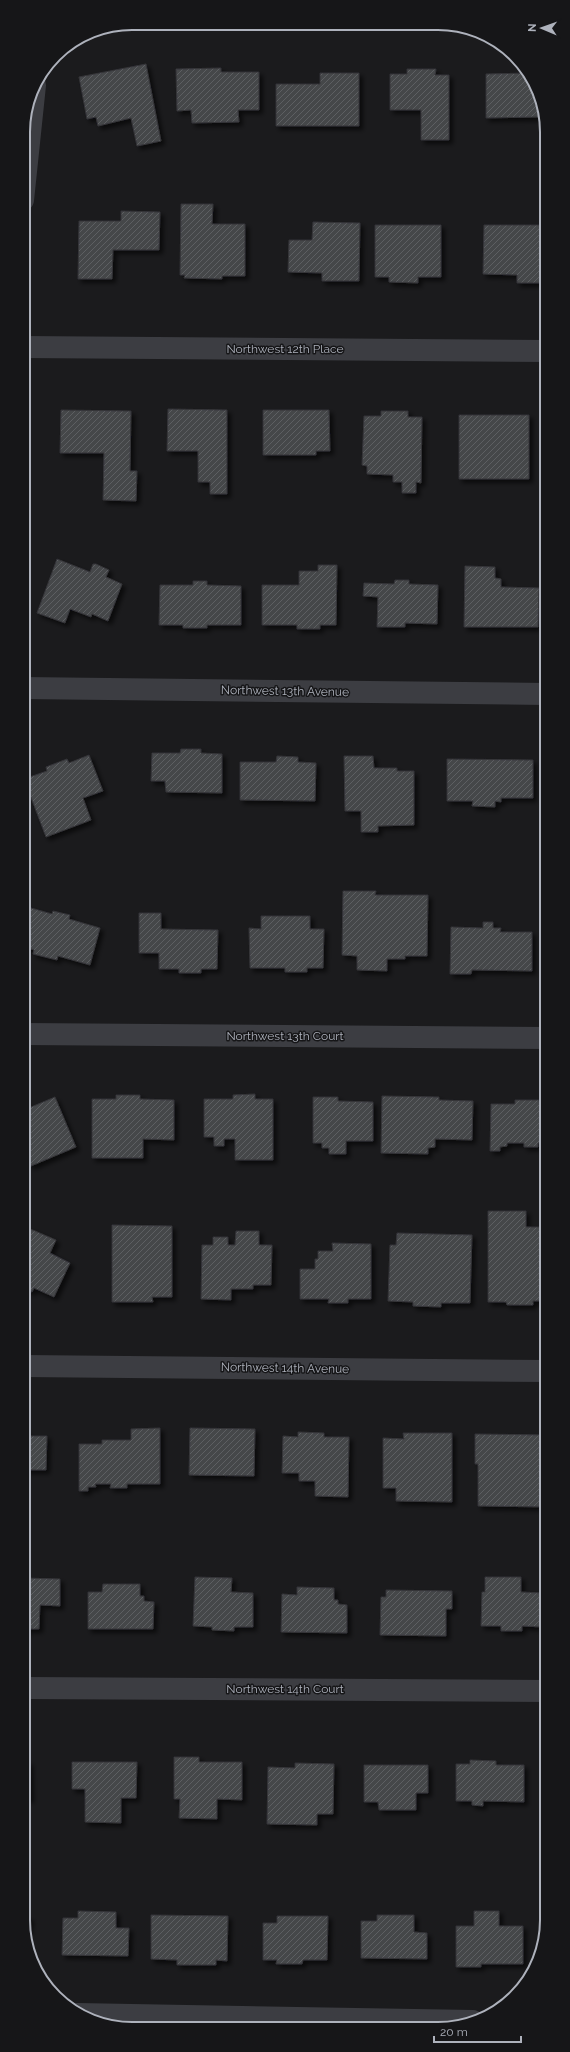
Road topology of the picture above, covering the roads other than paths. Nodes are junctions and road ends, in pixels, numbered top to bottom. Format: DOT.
graph roads {
  1 [pos="32,111"];
  2 [pos="30,132"];
  3 [pos="30,347"];
  4 [pos="540,351"];
  5 [pos="30,688"];
  6 [pos="540,694"];
  7 [pos="30,1034"];
  8 [pos="540,1038"];
  9 [pos="30,1366"];
  10 [pos="540,1371"];
  11 [pos="30,1688"];
  12 [pos="540,1691"];
  13 [pos="94,2014"];
  14 [pos="453,2021"];
  1 -- 2 [label="street"];
  3 -- 4 [label="street, Northwest 12th Place"];
  5 -- 6 [label="street, Northwest 13th Avenue"];
  7 -- 8 [label="street, Northwest 13th Court"];
  9 -- 10 [label="street, Northwest 14th Avenue"];
  11 -- 12 [label="street, Northwest 14th Court"];
  13 -- 14 [label="street"];
}
